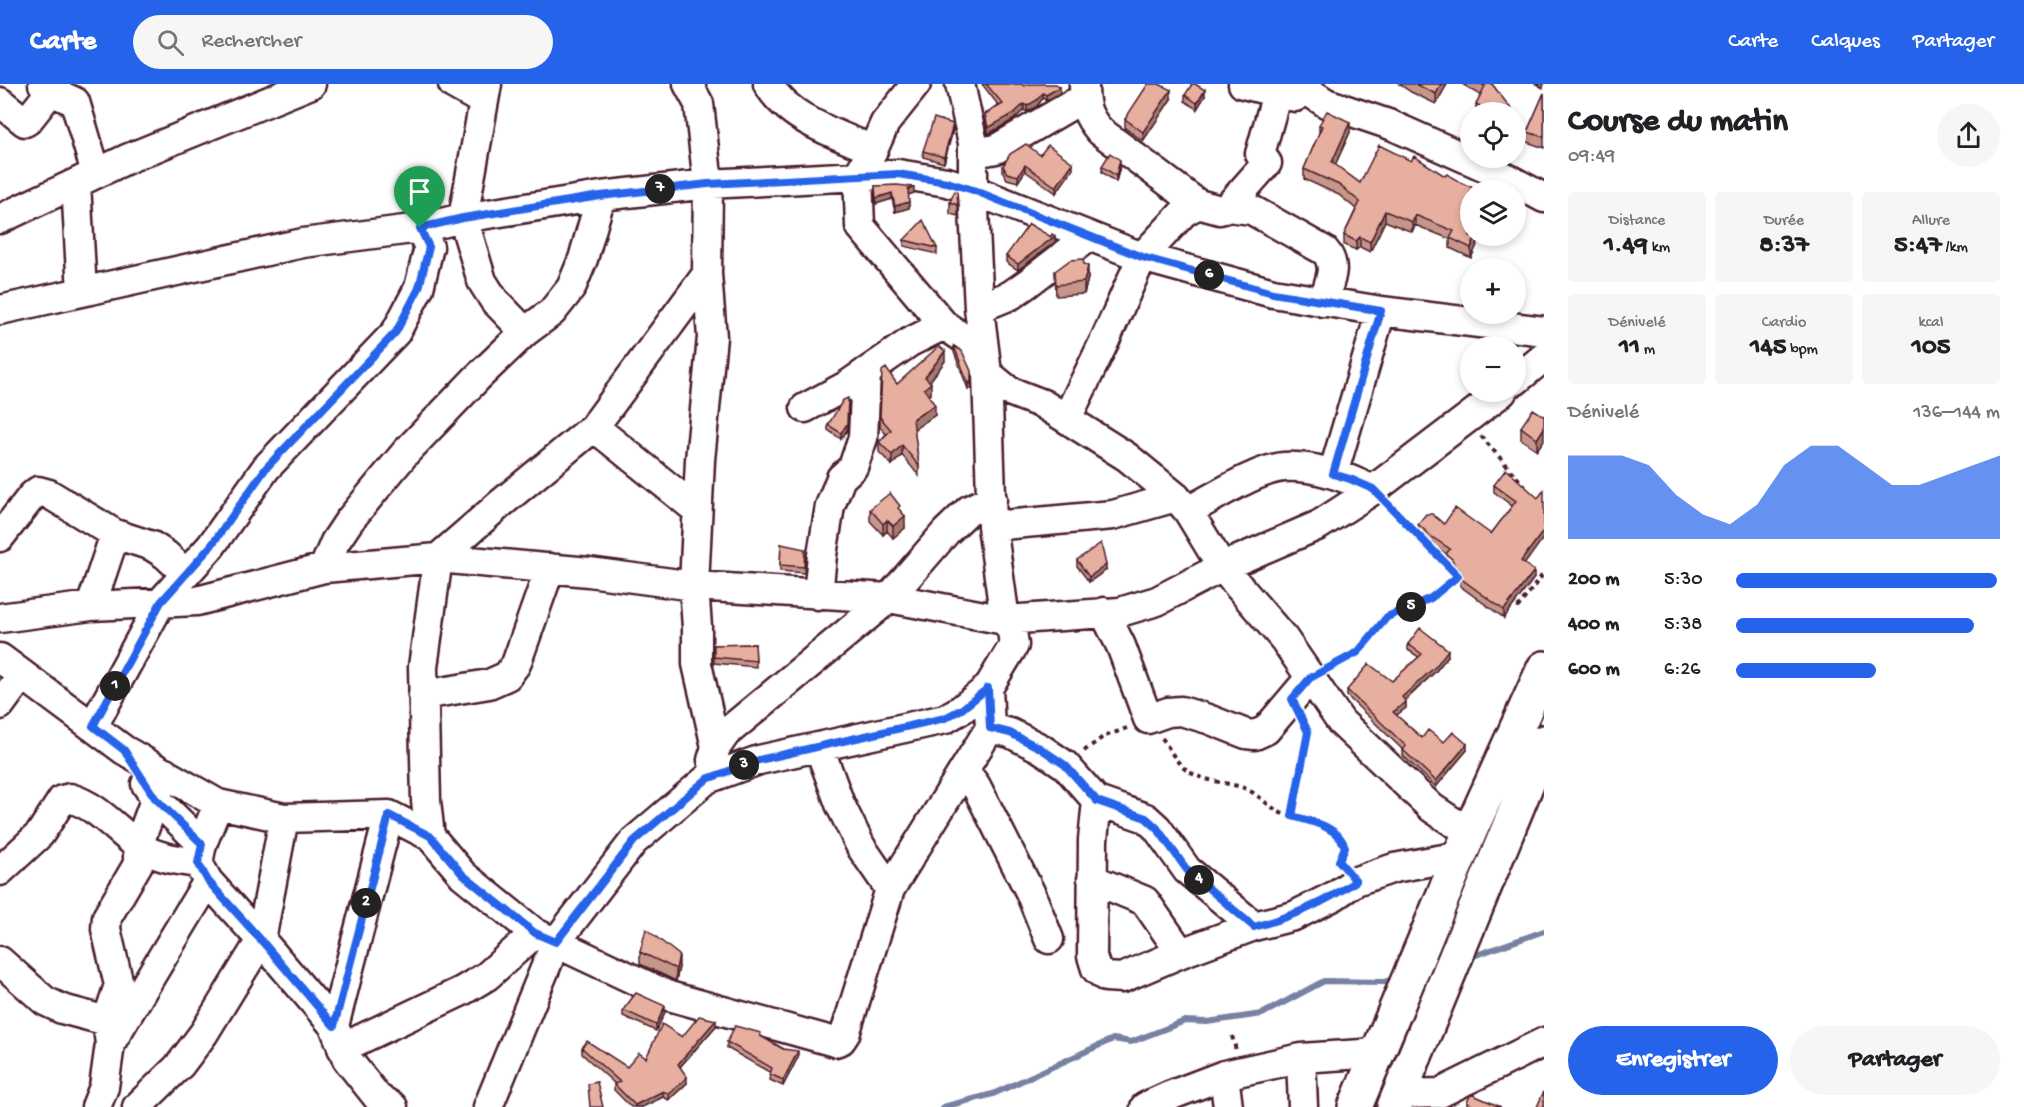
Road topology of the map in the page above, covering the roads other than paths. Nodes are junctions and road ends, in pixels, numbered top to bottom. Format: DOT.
graph roads {
  1 [pos="311,84"];
  2 [pos="453,84"];
  3 [pos="688,84"];
  4 [pos="768,84"];
  5 [pos="916,84"];
  6 [pos="960,84"];
  7 [pos="1243,84"];
  8 [pos="1287,89"];
  9 [pos="65,90"];
  10 [pos="1084,92"];
  11 [pos="485,93"];
  12 [pos="0,102"];
  13 [pos="973,143"];
  14 [pos="873,150"];
  15 [pos="858,176"];
  16 [pos="86,178"];
  17 [pos="708,184"];
  18 [pos="973,190"];
  19 [pos="600,196"];
  20 [pos="1544,198"];
  21 [pos="1198,204"];
  22 [pos="1228,207"];
  23 [pos="463,218"];
  24 [pos="0,219"];
  25 [pos="420,228"];
  26 [pos="1089,236"];
  27 [pos="1142,257"];
  28 [pos="707,274"];
  29 [pos="82,292"];
  30 [pos="1323,302"];
  31 [pos="979,308"];
  32 [pos="0,310"];
  33 [pos="1381,311"];
  34 [pos="944,325"];
  35 [pos="525,332"];
  36 [pos="1544,332"];
  37 [pos="1544,357"];
  38 [pos="866,372"];
  39 [pos="1526,372"];
  40 [pos="987,373"];
  41 [pos="1489,402"];
  42 [pos="805,408"];
  43 [pos="1067,418"];
  44 [pos="594,427"];
  45 [pos="1333,474"];
  46 [pos="1373,489"];
  47 [pos="1182,505"];
  48 [pos="697,510"];
  49 [pos="992,512"];
  50 [pos="115,534"];
  51 [pos="0,537"];
  52 [pos="438,558"];
  53 [pos="1222,567"];
  54 [pos="324,568"];
  55 [pos="550,568"];
  56 [pos="186,574"];
  57 [pos="694,586"];
  58 [pos="818,595"];
  59 [pos="889,598"];
  60 [pos="161,602"];
  61 [pos="91,606"];
  62 [pos="1104,612"];
  63 [pos="0,618"];
  64 [pos="1005,620"];
  65 [pos="11,666"];
  66 [pos="1544,668"];
  67 [pos="1310,678"];
  68 [pos="988,688"];
  69 [pos="423,695"];
  70 [pos="0,705"];
  71 [pos="93,726"];
  72 [pos="990,728"];
  73 [pos="1544,742"];
  74 [pos="716,747"];
  75 [pos="819,747"];
  76 [pos="964,770"];
  77 [pos="707,779"];
  78 [pos="160,786"];
  79 [pos="1097,801"];
  80 [pos="218,804"];
  81 [pos="389,815"];
  82 [pos="285,819"];
  83 [pos="430,836"];
  84 [pos="1465,843"];
  85 [pos="138,846"];
  86 [pos="203,863"];
  87 [pos="0,871"];
  88 [pos="1092,879"];
  89 [pos="890,889"];
  90 [pos="1254,927"];
  91 [pos="546,938"];
  92 [pos="1049,939"];
  93 [pos="261,940"];
  94 [pos="1181,953"];
  95 [pos="0,961"];
  96 [pos="108,1033"];
  97 [pos="338,1037"];
  98 [pos="1544,1042"];
  99 [pos="1378,1053"];
  100 [pos="1301,1058"];
  101 [pos="1224,1075"];
  102 [pos="1396,1100"];
  103 [pos="96,1107"];
  104 [pos="137,1107"];
  105 [pos="393,1107"];
  106 [pos="488,1107"];
  107 [pos="1145,1107"];
  108 [pos="1228,1107"];
  109 [pos="1303,1107"];
  110 [pos="1355,1107"];
  1 -- 16 [label="street"];
  2 -- 11 [label="street"];
  3 -- 17 [label="street"];
  4 -- 14 [label="street"];
  5 -- 14 [label="street"];
  6 -- 13 [label="street"];
  7 -- 8 [label="street"];
  8 -- 20 [label="street"];
  8 -- 22 [label="street"];
  9 -- 12 [label="street"];
  9 -- 16 [label="street"];
  10 -- 13 [label="street"];
  10 -- 21 [label="street"];
  11 -- 23 [label="street"];
  13 -- 18 [label="street"];
  14 -- 15 [label="street"];
  15 -- 17 [label="street"];
  15 -- 18 [label="street"];
  15 -- 34 [label="street"];
  16 -- 24 [label="street"];
  16 -- 29 [label="street"];
  17 -- 19 [label="street"];
  17 -- 28 [label="street"];
  18 -- 26 [label="street"];
  18 -- 31 [label="street"];
  19 -- 23 [label="street"];
  19 -- 35 [label="street"];
  21 -- 22 [label="street"];
  21 -- 27 [label="street"];
  22 -- 30 [label="street"];
  23 -- 25 [label="street"];
  23 -- 35 [label="street"];
  25 -- 29 [label="street"];
  25 -- 56 [label="street"];
  26 -- 27 [label="street"];
  26 -- 31 [label="street"];
  27 -- 30 [label="street"];
  27 -- 43 [label="street"];
  28 -- 44 [label="street"];
  28 -- 48 [label="street"];
  29 -- 32 [label="street"];
  30 -- 33 [label="street"];
  31 -- 40 [label="street"];
  33 -- 36 [label="street"];
  33 -- 45 [label="street"];
  34 -- 38 [label="street"];
  34 -- 40 [label="street"];
  35 -- 54 [label="street"];
  37 -- 39 [label="street"];
  38 -- 42 [label="street"];
  38 -- 58 [label="street"];
  40 -- 43 [label="street"];
  40 -- 49 [label="street"];
  41 -- 46 [label="street"];
  43 -- 47 [label="street"];
  44 -- 48 [label="street"];
  44 -- 52 [label="street"];
  45 -- 46 [label="street"];
  45 -- 47 [label="street"];
  46 -- 53 [label="street"];
  47 -- 49 [label="street"];
  47 -- 53 [label="street"];
  48 -- 57 [label="street"];
  49 -- 59 [label="street"];
  49 -- 64 [label="street"];
  50 -- 51 [label="street"];
  50 -- 56 [label="street"];
  50 -- 61 [label="street"];
  52 -- 54 [label="street"];
  52 -- 55 [label="street"];
  52 -- 69 [label="street"];
  53 -- 62 [label="street"];
  53 -- 67 [label="street"];
  54 -- 60 [label="street"];
  55 -- 57 [label="street"];
  55 -- 69 [label="street"];
  56 -- 60 [label="street"];
  57 -- 58 [label="street"];
  57 -- 74 [label="street"];
  58 -- 59 [label="street"];
  59 -- 64 [label="street"];
  59 -- 74 [label="street"];
  60 -- 61 [label="street"];
  60 -- 71 [label="street"];
  61 -- 63 [label="street"];
  62 -- 64 [label="street"];
  62 -- 67 [label="street"];
  64 -- 68 [label="street"];
  65 -- 70 [label="street"];
  65 -- 71 [label="street"];
  66 -- 84 [label="main road"];
  67 -- 84 [label="street"];
  68 -- 72 [label="street"];
  68 -- 75 [label="street"];
  69 -- 83 [label="street"];
  71 -- 78 [label="street"];
  72 -- 76 [label="street"];
  72 -- 79 [label="street"];
  73 -- 102 [label="main road"];
  74 -- 77 [label="street"];
  75 -- 77 [label="street"];
  75 -- 89 [label="street"];
  76 -- 89 [label="street"];
  76 -- 92 [label="street"];
  77 -- 91 [label="street"];
  78 -- 80 [label="street"];
  78 -- 85 [label="street"];
  78 -- 86 [label="street"];
  79 -- 88 [label="street"];
  79 -- 90 [label="street"];
  80 -- 82 [label="street"];
  80 -- 86 [label="street"];
  81 -- 82 [label="street"];
  81 -- 83 [label="street"];
  81 -- 97 [label="street"];
  82 -- 93 [label="street"];
  83 -- 91 [label="street"];
  84 -- 90 [label="street"];
  84 -- 99 [label="main road"];
  85 -- 86 [label="street"];
  85 -- 87 [label="street"];
  85 -- 96 [label="street"];
  86 -- 93 [label="street"];
  86 -- 96 [label="street"];
  88 -- 94 [label="street"];
  88 -- 94 [label="street"];
  89 -- 91 [label="street"];
  90 -- 94 [label="street"];
  91 -- 97 [label="street"];
  91 -- 106 [label="street"];
  93 -- 97 [label="street"];
  93 -- 104 [label="street"];
  95 -- 96 [label="street"];
  96 -- 103 [label="street"];
  97 -- 105 [label="street"];
  98 -- 102 [label="street"];
  99 -- 100 [label="street"];
  99 -- 110 [label="main road"];
  100 -- 101 [label="street"];
  100 -- 109 [label="street"];
  101 -- 107 [label="street"];
  101 -- 108 [label="street"];
}
